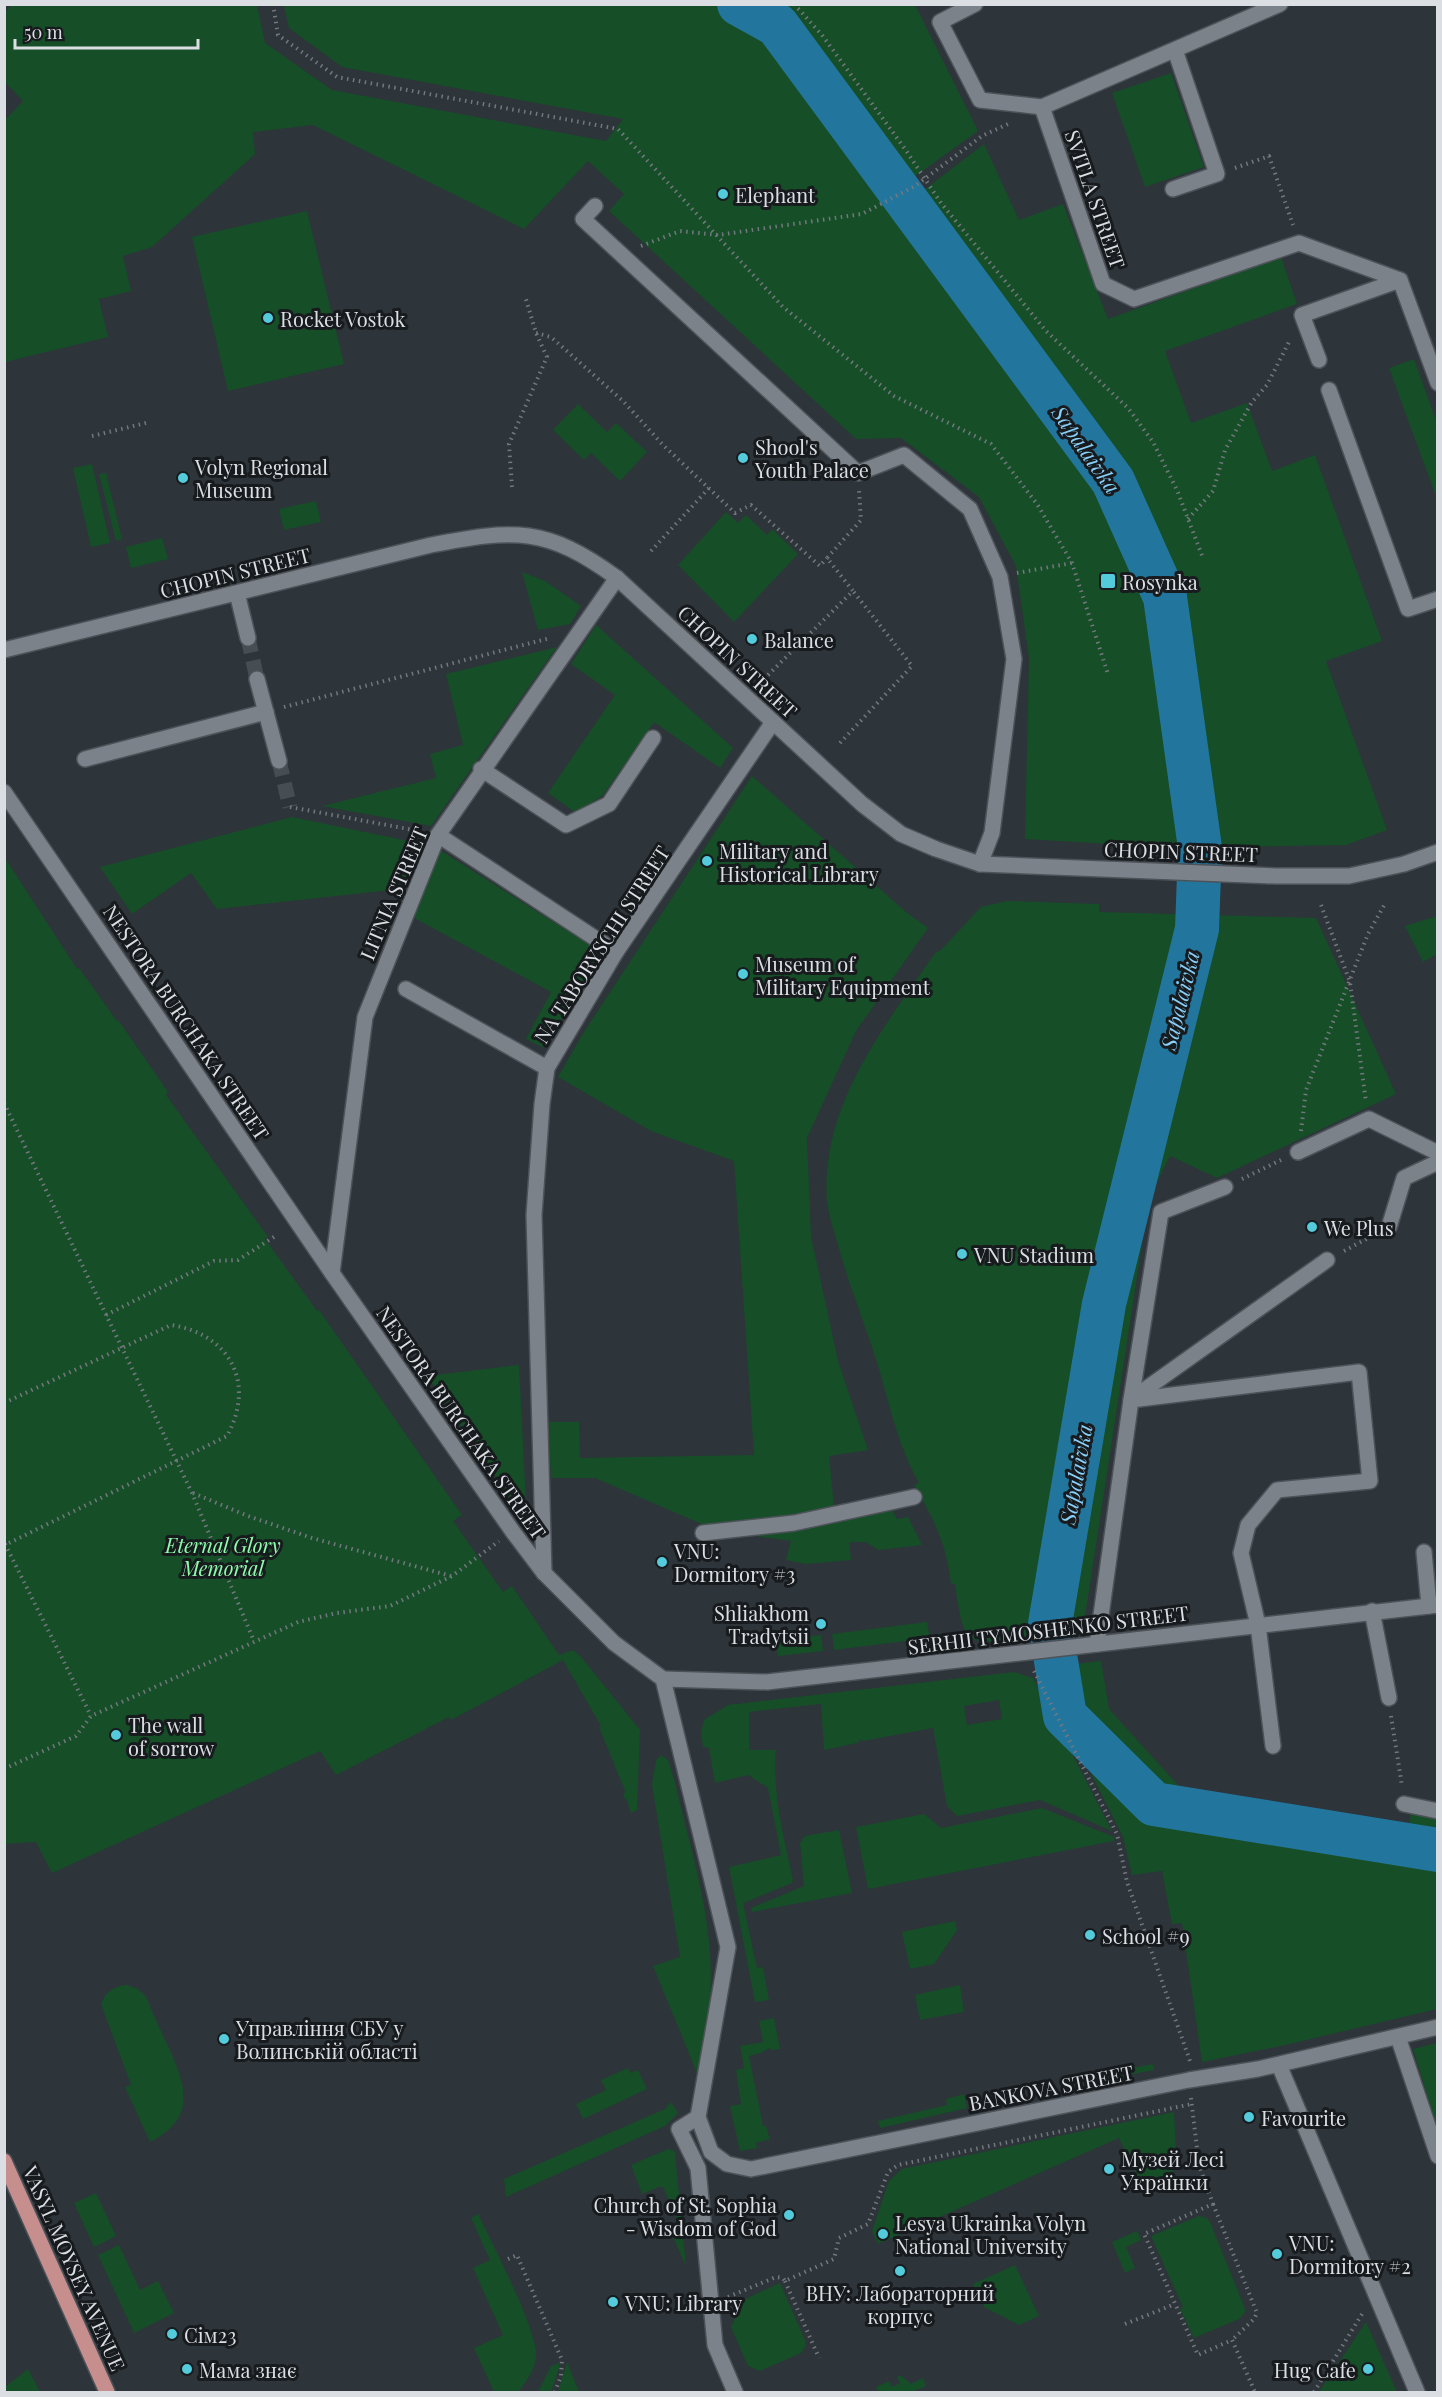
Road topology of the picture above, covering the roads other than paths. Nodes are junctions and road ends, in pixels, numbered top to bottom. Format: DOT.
graph roads {
  1 [pos="975,4"];
  2 [pos="1280,4"];
  3 [pos="1175,50"];
  4 [pos="1042,107"];
  5 [pos="1173,189"];
  6 [pos="595,206"];
  7 [pos="1400,280"];
  8 [pos="1319,360"];
  9 [pos="1437,383"];
  10 [pos="1329,390"];
  11 [pos="617,578"];
  12 [pos="237,593"];
  13 [pos="1437,598"];
  14 [pos="248,638"];
  15 [pos="4,651"];
  16 [pos="257,679"];
  17 [pos="266,712"];
  18 [pos="773,722"];
  19 [pos="652,738"];
  20 [pos="85,759"];
  21 [pos="279,761"];
  22 [pos="482,769"];
  23 [pos="4,792"];
  24 [pos="438,835"];
  25 [pos="1437,852"];
  26 [pos="980,864"];
  27 [pos="616,952"];
  28 [pos="406,989"];
  29 [pos="547,1068"];
  30 [pos="1298,1152"];
  31 [pos="1437,1153"];
  32 [pos="1437,1162"];
  33 [pos="1225,1187"];
  34 [pos="1389,1227"];
  35 [pos="1327,1260"];
  36 [pos="332,1273"];
  37 [pos="1131,1400"];
  38 [pos="914,1497"];
  39 [pos="703,1533"];
  40 [pos="1424,1552"];
  41 [pos="544,1573"];
  42 [pos="1433,1606"];
  43 [pos="1372,1611"];
  44 [pos="1258,1625"];
  45 [pos="1097,1644"];
  46 [pos="663,1679"];
  47 [pos="1389,1698"];
  48 [pos="1273,1746"];
  49 [pos="1404,1804"];
  50 [pos="1437,1811"];
  51 [pos="1437,2027"];
  52 [pos="1398,2037"];
  53 [pos="1279,2065"];
  54 [pos="698,2117"];
  55 [pos="1437,2156"];
  56 [pos="4,2161"];
  57 [pos="107,2392"];
  58 [pos="735,2392"];
  59 [pos="1417,2392"];
  1 -- 4 [label="street"];
  2 -- 3 [label="street"];
  3 -- 4 [label="street"];
  3 -- 5 [label="street"];
  4 -- 7 [label="street, SVITLA STREET"];
  6 -- 26 [label="street"];
  7 -- 8 [label="street"];
  7 -- 9 [label="street"];
  10 -- 13 [label="street"];
  11 -- 12 [label="street, CHOPIN STREET"];
  11 -- 18 [label="street, CHOPIN STREET"];
  11 -- 22 [label="street, LITNIA STREET"];
  12 -- 14 [label="street"];
  12 -- 15 [label="street, CHOPIN STREET"];
  16 -- 17 [label="street"];
  17 -- 20 [label="street"];
  17 -- 21 [label="street"];
  18 -- 26 [label="street, CHOPIN STREET"];
  18 -- 27 [label="street, NA TABORYSCHI STREET"];
  19 -- 22 [label="street"];
  22 -- 24 [label="street, LITNIA STREET"];
  23 -- 36 [label="street, NESTORA BURCHAKA STREET"];
  24 -- 27 [label="street"];
  24 -- 36 [label="street, LITNIA STREET"];
  25 -- 26 [label="street, CHOPIN STREET"];
  27 -- 29 [label="street, NA TABORYSCHI STREET"];
  28 -- 29 [label="street"];
  29 -- 41 [label="street, NA TABORYSCHI STREET"];
  30 -- 31 [label="street"];
  32 -- 34 [label="street"];
  33 -- 37 [label="street"];
  35 -- 37 [label="street"];
  36 -- 41 [label="street, NESTORA BURCHAKA STREET"];
  37 -- 44 [label="street"];
  37 -- 45 [label="street"];
  38 -- 39 [label="street"];
  40 -- 42 [label="street"];
  41 -- 46 [label="street, NESTORA BURCHAKA STREET"];
  42 -- 43 [label="street, SERHII TYMOSHENKO STREET"];
  43 -- 44 [label="street, SERHII TYMOSHENKO STREET"];
  43 -- 47 [label="street"];
  44 -- 45 [label="street, SERHII TYMOSHENKO STREET"];
  44 -- 48 [label="street"];
  45 -- 46 [label="street, SERHII TYMOSHENKO STREET"];
  46 -- 54 [label="street"];
  49 -- 50 [label="street"];
  51 -- 52 [label="street, BANKOVA STREET"];
  52 -- 53 [label="street, BANKOVA STREET"];
  52 -- 55 [label="street"];
  53 -- 54 [label="street, BANKOVA STREET"];
  53 -- 59 [label="street"];
  54 -- 58 [label="street"];
  56 -- 57 [label="main road, VASYL MOYSEY AVENUE"];
}
